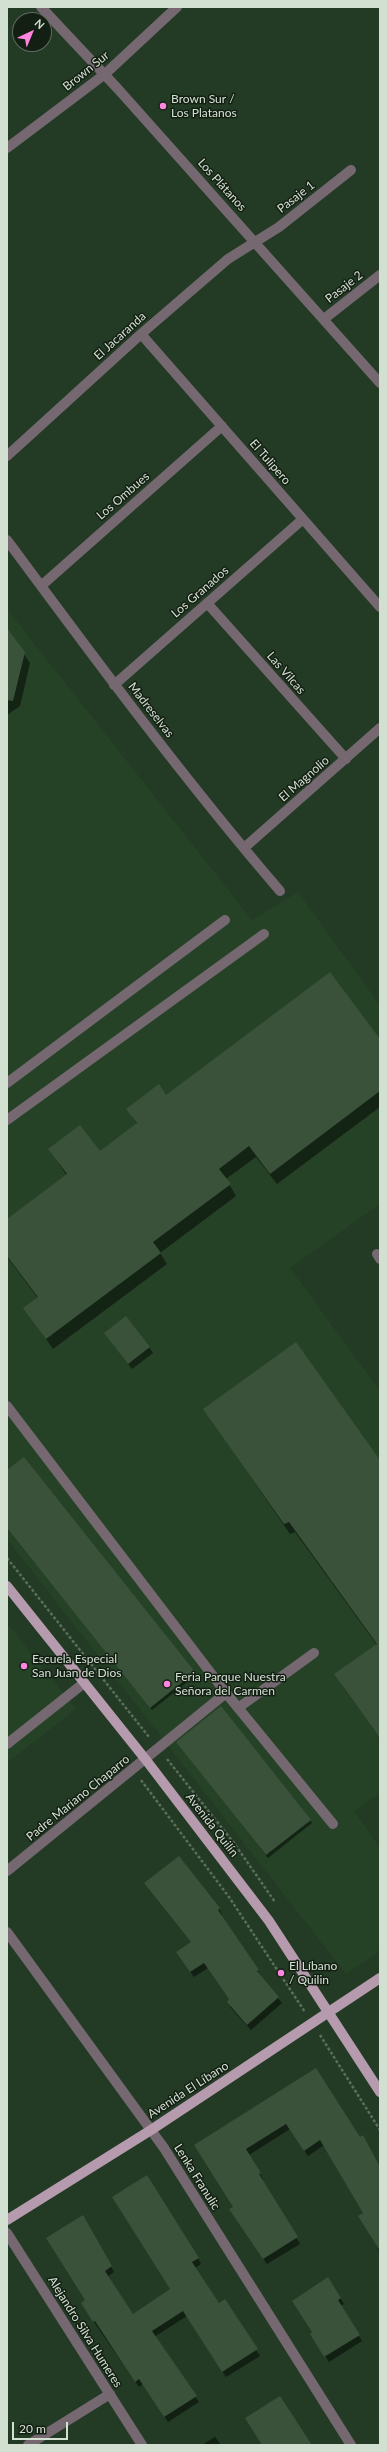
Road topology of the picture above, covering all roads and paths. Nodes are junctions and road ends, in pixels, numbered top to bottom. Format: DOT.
graph roads {
  1 [pos="41,7"];
  2 [pos="177,7"];
  3 [pos="105,74"];
  4 [pos="7,148"];
  5 [pos="351,170"];
  6 [pos="254,240"];
  7 [pos="380,275"];
  8 [pos="324,319"];
  9 [pos="141,334"];
  10 [pos="380,383"];
  11 [pos="222,426"];
  12 [pos="7,456"];
  13 [pos="303,519"];
  14 [pos="7,540"];
  15 [pos="41,586"];
  16 [pos="208,603"];
  17 [pos="380,607"];
  18 [pos="114,685"];
  19 [pos="380,728"];
  20 [pos="346,759"];
  21 [pos="244,848"];
  22 [pos="280,891"];
  23 [pos="225,920"];
  24 [pos="264,934"];
  25 [pos="7,1083"];
  26 [pos="7,1120"];
  27 [pos="7,1406"];
  28 [pos="7,1586"];
  29 [pos="314,1653"];
  30 [pos="84,1683"];
  31 [pos="226,1693"];
  32 [pos="238,1708"];
  33 [pos="7,1744"];
  34 [pos="146,1760"];
  35 [pos="134,1770"];
  36 [pos="333,1824"];
  37 [pos="7,1871"];
  38 [pos="7,1932"];
  39 [pos="380,1978"];
  40 [pos="330,2013"];
  41 [pos="313,2024"];
  42 [pos="380,2092"];
  43 [pos="151,2130"];
  44 [pos="380,2130"];
  45 [pos="7,2220"];
  46 [pos="7,2233"];
  47 [pos="110,2394"];
  48 [pos="28,2445"];
  49 [pos="142,2445"];
  50 [pos="351,2445"];
  1 -- 3 [label="street, Los Plátanos"];
  2 -- 3 [label="street, Brown Sur"];
  3 -- 4 [label="street, Brown Sur"];
  3 -- 6 [label="street, Los Plátanos"];
  5 -- 6 [label="street, Pasaje 1"];
  6 -- 8 [label="street, Los Plátanos"];
  6 -- 9 [label="street, El Jacaranda"];
  7 -- 8 [label="street, Pasaje 2"];
  8 -- 10 [label="street, Los Plátanos"];
  9 -- 11 [label="street, El Tulipero"];
  9 -- 12 [label="street, El Jacaranda"];
  11 -- 13 [label="street, El Tulipero"];
  11 -- 15 [label="street, Los Ombues"];
  13 -- 16 [label="street, Los Granados"];
  13 -- 17 [label="street, El Tulipero"];
  14 -- 15 [label="street, Madreselvas"];
  15 -- 18 [label="street, Madreselvas"];
  16 -- 18 [label="street, Los Granados"];
  16 -- 20 [label="street, Las Vilcas"];
  18 -- 21 [label="street, Madreselvas"];
  19 -- 20 [label="street, El Magnolio"];
  20 -- 21 [label="street, El Magnolio"];
  21 -- 22 [label="street, Madreselvas"];
  23 -- 25 [label="street"];
  24 -- 26 [label="street"];
  27 -- 31 [label="street"];
  28 -- 30 [label="main road, Avenida Quilín"];
  29 -- 32 [label="street"];
  30 -- 33 [label="street"];
  30 -- 34 [label="main road, Avenida Quilín"];
  31 -- 32 [label="street"];
  31 -- 34 [label="street, Padre Mariano Chaparro"];
  32 -- 36 [label="street"];
  34 -- 35 [label="street, Padre Mariano Chaparro"];
  34 -- 40 [label="main road, Avenida Quilín"];
  35 -- 37 [label="street, Padre Mariano Chaparro"];
  35 -- 41 [label="path"];
  38 -- 43 [label="street, Lenka Franulic"];
  39 -- 40 [label="main road, Avenida El Líbano"];
  40 -- 41 [label="main road, Avenida El Líbano"];
  40 -- 42 [label="main road, Avenida Quilín"];
  41 -- 43 [label="main road, Avenida El Líbano"];
  41 -- 44 [label="path"];
  43 -- 45 [label="main road, Avenida El Líbano"];
  43 -- 50 [label="street, Lenka Franulic"];
  46 -- 47 [label="street, Alejandro Silva Humeres"];
  47 -- 48 [label="street"];
  47 -- 49 [label="street, Alejandro Silva Humeres"];
}
